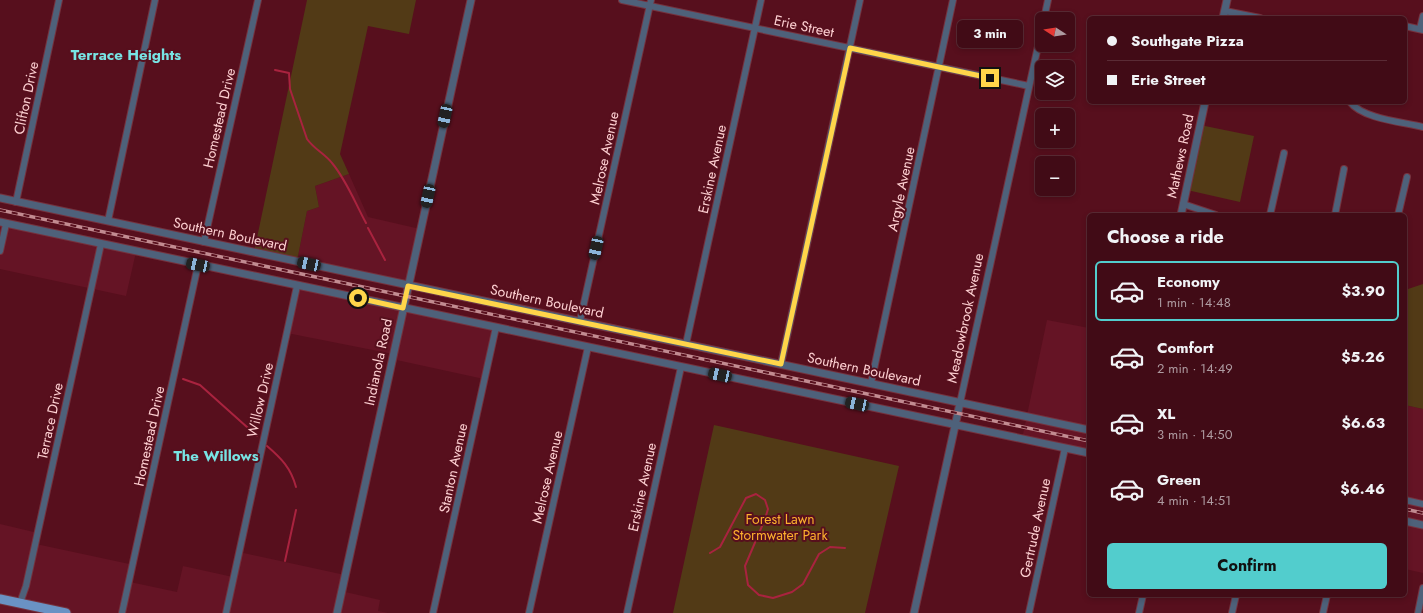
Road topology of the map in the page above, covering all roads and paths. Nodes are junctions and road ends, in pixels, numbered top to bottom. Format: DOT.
graph roads {
  1 [pos="59,0"];
  2 [pos="155,0"];
  3 [pos="258,0"];
  4 [pos="471,0"];
  5 [pos="622,0"];
  6 [pos="761,0"];
  7 [pos="860,0"];
  8 [pos="953,0"];
  9 [pos="1048,0"];
  10 [pos="1227,0"];
  11 [pos="650,3"];
  12 [pos="1045,12"];
  13 [pos="1224,14"];
  14 [pos="1242,16"];
  15 [pos="1423,16"];
  16 [pos="1407,26"];
  17 [pos="755,28"];
  18 [pos="1421,29"];
  19 [pos="850,48"];
  20 [pos="1037,52"];
  21 [pos="940,67"];
  22 [pos="1029,86"];
  23 [pos="1205,104"];
  24 [pos="1352,104"];
  25 [pos="1423,127"];
  26 [pos="1284,153"];
  27 [pos="1344,169"];
  28 [pos="1407,177"];
  29 [pos="0,198"];
  30 [pos="16,202"];
  31 [pos="1184,204"];
  32 [pos="1182,213"];
  33 [pos="1210,213"];
  34 [pos="1270,213"];
  35 [pos="1335,213"];
  36 [pos="1398,213"];
  37 [pos="108,221"];
  38 [pos="3,223"];
  39 [pos="204,242"];
  40 [pos="101,244"];
  41 [pos="0,251"];
  42 [pos="198,265"];
  43 [pos="297,286"];
  44 [pos="408,286"];
  45 [pos="403,308"];
  46 [pos="580,321"];
  47 [pos="496,327"];
  48 [pos="686,344"];
  49 [pos="588,347"];
  50 [pos="781,364"];
  51 [pos="681,367"];
  52 [pos="871,384"];
  53 [pos="960,403"];
  54 [pos="955,425"];
  55 [pos="1087,430"];
  56 [pos="1065,448"];
  57 [pos="1087,454"];
  58 [pos="1407,500"];
  59 [pos="1423,504"];
  60 [pos="1407,522"];
  61 [pos="1423,525"];
  62 [pos="1423,588"];
  63 [pos="1143,597"];
  64 [pos="1236,597"];
  65 [pos="1327,597"];
  66 [pos="0,599"];
  67 [pos="20,603"];
  68 [pos="66,613"];
  69 [pos="122,613"];
  70 [pos="226,613"];
  71 [pos="336,613"];
  72 [pos="433,613"];
  73 [pos="529,613"];
  74 [pos="627,613"];
  75 [pos="914,613"];
  76 [pos="1029,613"];
  77 [pos="1139,613"];
  78 [pos="1232,613"];
  79 [pos="1323,613"];
  80 [pos="1418,613"];
  1 -- 30 [label="street, Clifton Drive"];
  2 -- 37 [label="street"];
  3 -- 39 [label="street, Homestead Drive"];
  4 -- 44 [label="street, Indianola Road"];
  5 -- 11 [label="street, Erie Street"];
  6 -- 17 [label="street, Erskine Avenue"];
  7 -- 19 [label="street"];
  8 -- 21 [label="street, Argyle Avenue"];
  9 -- 12 [label="street"];
  10 -- 13 [label="street"];
  11 -- 17 [label="street, Erie Street"];
  11 -- 46 [label="street, Melrose Avenue"];
  13 -- 14 [label="street"];
  15 -- 18 [label="street"];
  16 -- 18 [label="street"];
  17 -- 19 [label="street, Erie Street"];
  17 -- 48 [label="street, Erskine Avenue"];
  19 -- 21 [label="street, Erie Street"];
  19 -- 50 [label="street"];
  20 -- 22 [label="street, Meadowbrook Avenue"];
  21 -- 22 [label="street, Erie Street"];
  21 -- 52 [label="street, Argyle Avenue"];
  22 -- 53 [label="street, Meadowbrook Avenue"];
  23 -- 31 [label="street, Mathews Road"];
  24 -- 25 [label="street"];
  26 -- 34 [label="street"];
  27 -- 35 [label="street"];
  28 -- 36 [label="street"];
  29 -- 30 [label="street, Southern Boulevard"];
  30 -- 37 [label="street, Southern Boulevard"];
  31 -- 32 [label="street, Mathews Road"];
  31 -- 33 [label="street"];
  37 -- 39 [label="street, Southern Boulevard"];
  38 -- 40 [label="street"];
  38 -- 41 [label="street"];
  39 -- 44 [label="street, Southern Boulevard"];
  40 -- 42 [label="street"];
  40 -- 67 [label="street, Terrace Drive"];
  42 -- 43 [label="street"];
  42 -- 69 [label="street, Homestead Drive"];
  43 -- 45 [label="street"];
  43 -- 70 [label="street, Willow Drive"];
  44 -- 45 [label="street, Indianola Road"];
  44 -- 46 [label="street, Southern Boulevard"];
  45 -- 47 [label="street"];
  45 -- 71 [label="street, Indianola Road"];
  46 -- 48 [label="street, Southern Boulevard"];
  47 -- 49 [label="street"];
  47 -- 72 [label="street, Stanton Avenue"];
  48 -- 50 [label="street, Southern Boulevard"];
  49 -- 51 [label="street"];
  49 -- 73 [label="street, Melrose Avenue"];
  50 -- 52 [label="street, Southern Boulevard"];
  51 -- 54 [label="street"];
  51 -- 74 [label="street, Erskine Avenue"];
  52 -- 53 [label="street, Southern Boulevard"];
  53 -- 54 [label="street, Meadowbrook Avenue"];
  53 -- 55 [label="street, Southern Boulevard"];
  54 -- 56 [label="street"];
  54 -- 75 [label="street, Meadowbrook Avenue"];
  56 -- 57 [label="street"];
  56 -- 76 [label="street, Gertrude Avenue"];
  58 -- 59 [label="street"];
  60 -- 61 [label="street"];
  62 -- 80 [label="street"];
  63 -- 77 [label="street"];
  64 -- 78 [label="street"];
  65 -- 79 [label="street"];
  66 -- 67 [label="main road"];
  67 -- 68 [label="main road"];
}
